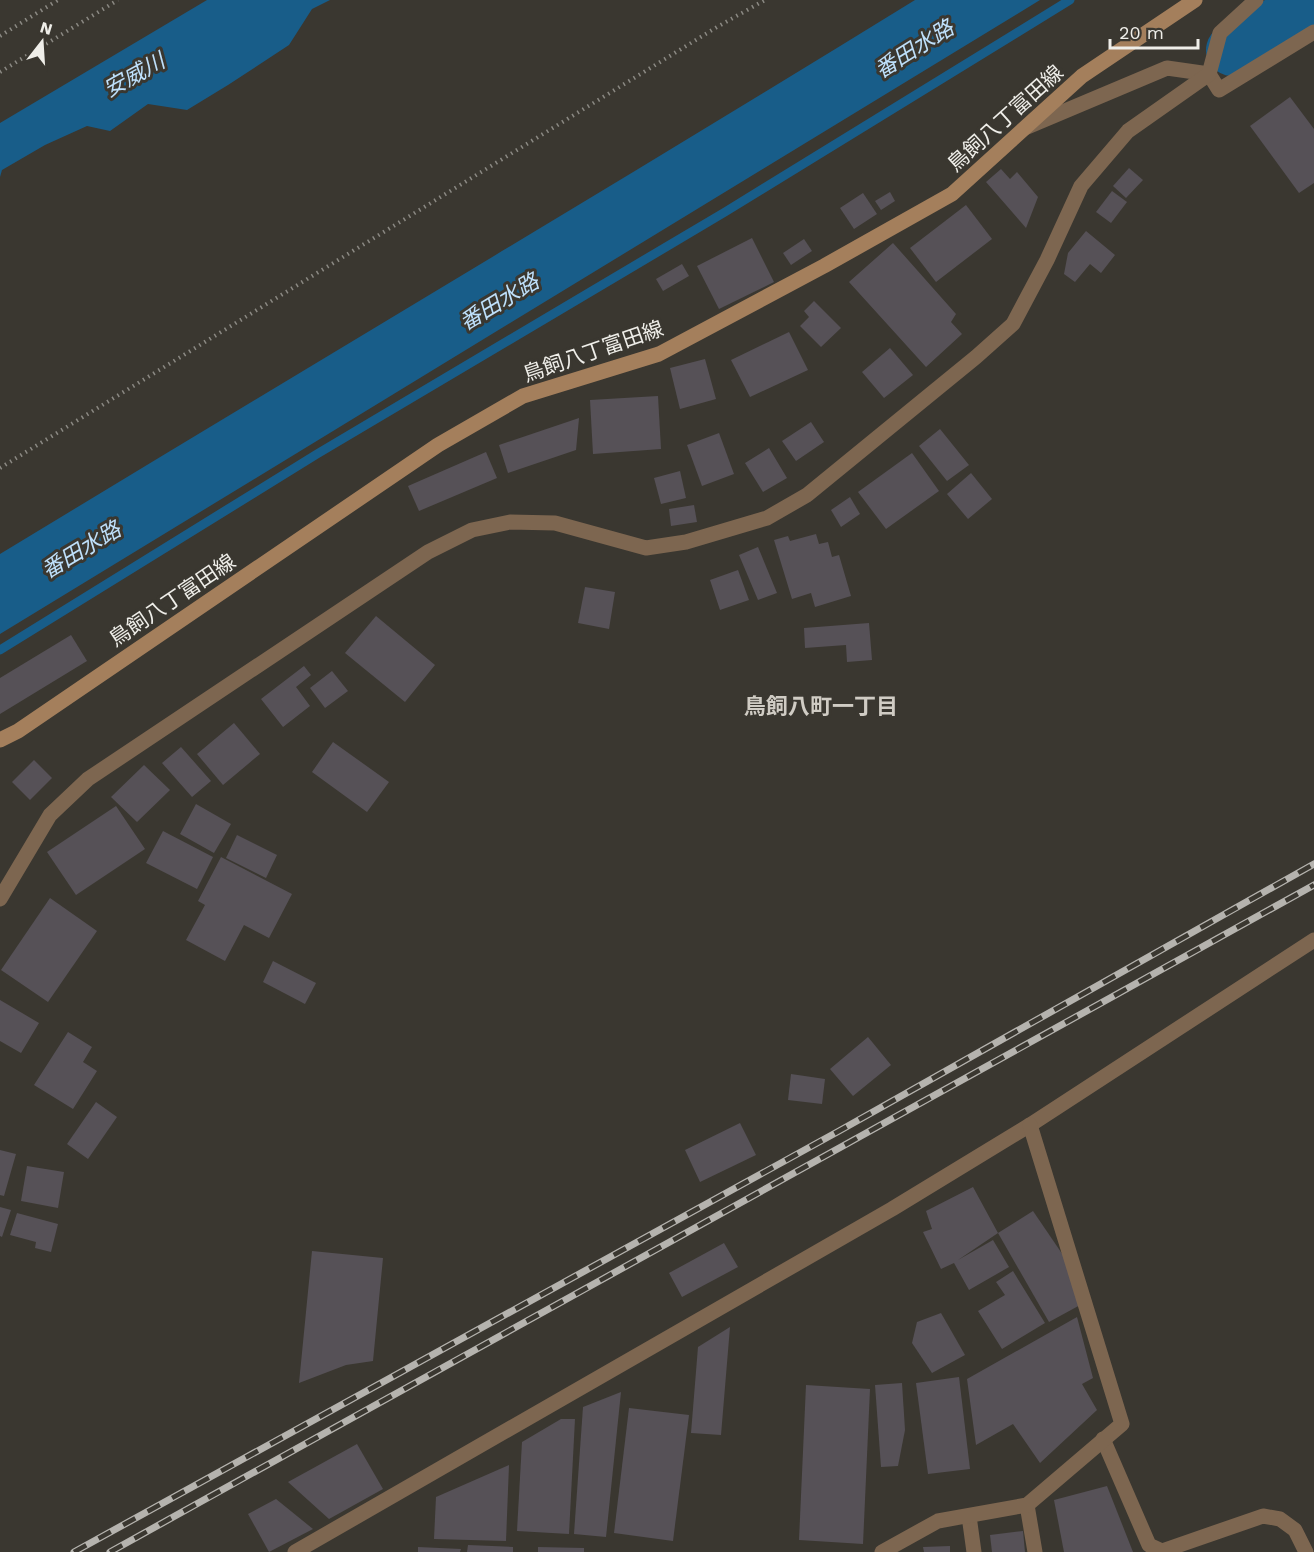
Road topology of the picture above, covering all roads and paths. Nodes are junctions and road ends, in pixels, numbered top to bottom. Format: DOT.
graph roads {
  1 [pos="58,0"];
  2 [pos="118,0"];
  3 [pos="765,0"];
  4 [pos="1196,0"];
  5 [pos="1256,0"];
  6 [pos="1314,32"];
  7 [pos="0,36"];
  8 [pos="0,72"];
  9 [pos="1209,74"];
  10 [pos="1025,128"];
  11 [pos="0,468"];
  12 [pos="0,740"];
  13 [pos="0,899"];
  14 [pos="1314,940"];
  15 [pos="1030,1125"];
  16 [pos="1103,1439"];
  17 [pos="1027,1505"];
  18 [pos="969,1516"];
  19 [pos="295,1552"];
  20 [pos="882,1552"];
  21 [pos="974,1552"];
  22 [pos="1035,1552"];
  23 [pos="1306,1552"];
  1 -- 7 [label="path"];
  2 -- 8 [label="path"];
  3 -- 11 [label="path"];
  4 -- 10 [label="main road, 鳥飼八丁富田線"];
  5 -- 9 [label="street"];
  6 -- 9 [label="street"];
  9 -- 10 [label="street"];
  9 -- 13 [label="street"];
  10 -- 12 [label="main road, 鳥飼八丁富田線"];
  14 -- 15 [label="street"];
  15 -- 16 [label="street"];
  15 -- 19 [label="street"];
  16 -- 17 [label="street"];
  16 -- 23 [label="street"];
  17 -- 18 [label="street"];
  17 -- 22 [label="street"];
  18 -- 20 [label="street"];
  18 -- 21 [label="street"];
}
